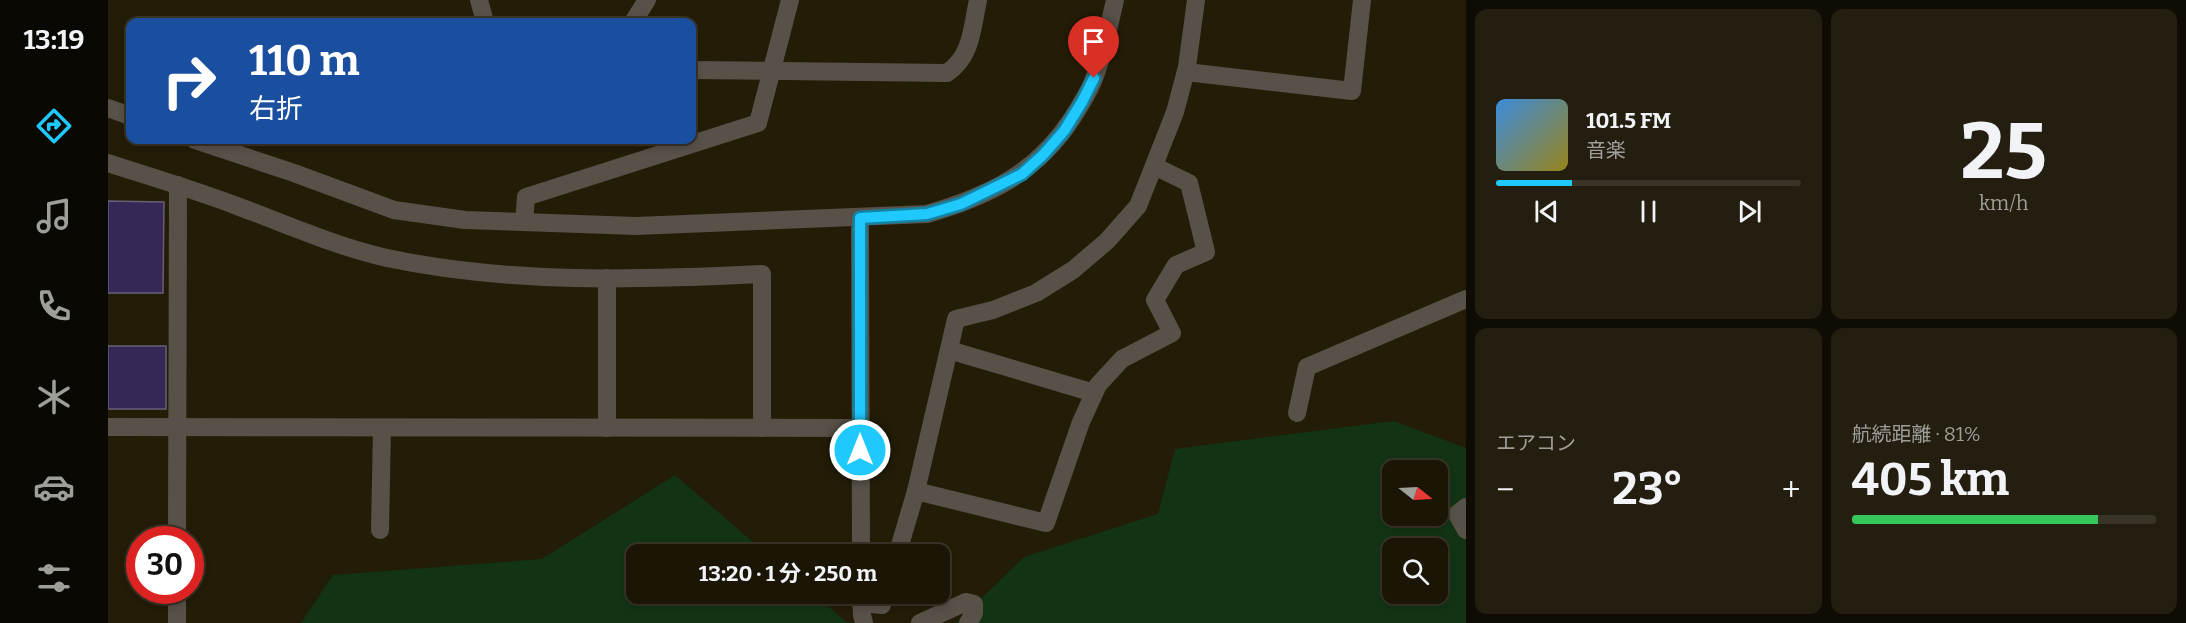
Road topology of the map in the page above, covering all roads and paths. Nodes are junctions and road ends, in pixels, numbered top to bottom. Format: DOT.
graph roads {
  1 [pos="479,0"];
  2 [pos="647,0"];
  3 [pos="790,0"];
  4 [pos="978,0"];
  5 [pos="1115,0"];
  6 [pos="1196,0"];
  7 [pos="1362,0"];
  8 [pos="484,18"];
  9 [pos="636,18"];
  10 [pos="696,70"];
  11 [pos="772,70"];
  12 [pos="1185,72"];
  13 [pos="108,108"];
  14 [pos="126,115"];
  15 [pos="696,143"];
  16 [pos="207,144"];
  17 [pos="692,144"];
  18 [pos="108,163"];
  19 [pos="1154,166"];
  20 [pos="178,185"];
  21 [pos="860,218"];
  22 [pos="524,222"];
  23 [pos="607,278"];
  24 [pos="1466,299"];
  25 [pos="949,350"];
  26 [pos="1094,393"];
  27 [pos="1297,413"];
  28 [pos="108,427"];
  29 [pos="178,427"];
  30 [pos="382,428"];
  31 [pos="607,428"];
  32 [pos="762,428"];
  33 [pos="860,429"];
  34 [pos="916,491"];
  35 [pos="1466,507"];
  36 [pos="177,526"];
  37 [pos="380,530"];
  38 [pos="1466,530"];
  39 [pos="861,544"];
  40 [pos="900,544"];
  41 [pos="177,604"];
  42 [pos="862,604"];
  43 [pos="177,623"];
  44 [pos="864,623"];
  45 [pos="920,623"];
  46 [pos="968,623"];
  1 -- 8 [label="street"];
  2 -- 9 [label="street"];
  3 -- 11 [label="street"];
  4 -- 11 [label="street"];
  5 -- 21 [label="street"];
  6 -- 12 [label="street"];
  7 -- 12 [label="street"];
  10 -- 11 [label="street"];
  11 -- 15 [label="street"];
  12 -- 19 [label="street"];
  13 -- 14 [label="street"];
  16 -- 22 [label="street"];
  17 -- 22 [label="street"];
  18 -- 20 [label="street"];
  19 -- 25 [label="street"];
  19 -- 26 [label="street"];
  20 -- 23 [label="street"];
  20 -- 29 [label="street"];
  21 -- 22 [label="street"];
  21 -- 33 [label="street"];
  23 -- 31 [label="street"];
  23 -- 32 [label="street"];
  24 -- 27 [label="street"];
  25 -- 26 [label="street"];
  25 -- 34 [label="street"];
  26 -- 34 [label="street"];
  28 -- 29 [label="street"];
  29 -- 30 [label="street"];
  29 -- 36 [label="street"];
  30 -- 31 [label="street"];
  30 -- 37 [label="street"];
  31 -- 32 [label="street"];
  32 -- 33 [label="street"];
  33 -- 39 [label="street"];
  34 -- 40 [label="street"];
  35 -- 38 [label="street"];
  41 -- 43 [label="street"];
  42 -- 44 [label="street"];
  45 -- 46 [label="street"];
}
